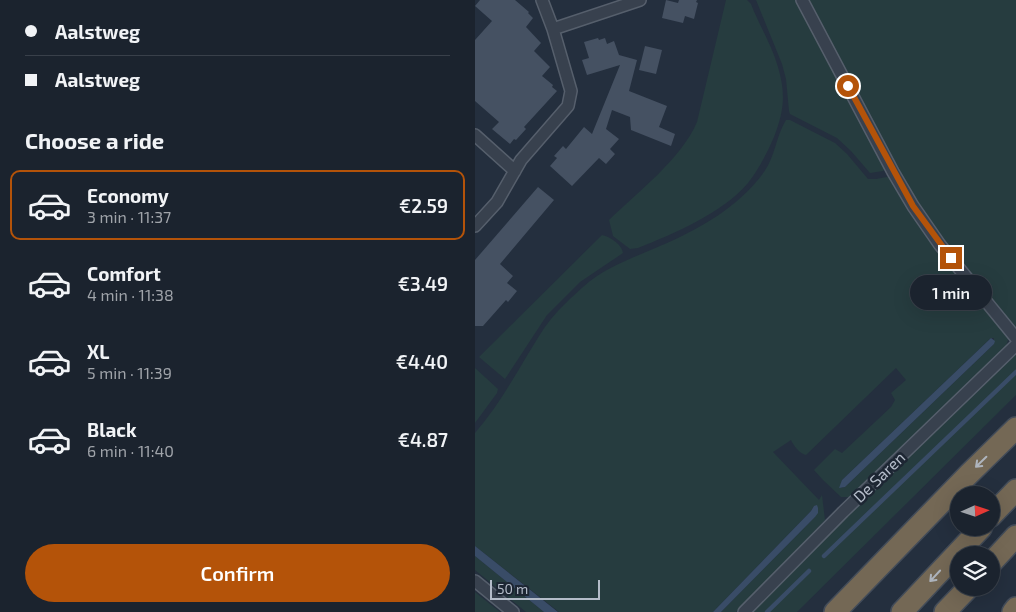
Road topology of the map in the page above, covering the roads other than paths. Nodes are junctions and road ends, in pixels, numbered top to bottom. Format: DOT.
graph roads {
  1 [pos="542,0"];
  2 [pos="640,0"];
  3 [pos="802,0"];
  4 [pos="553,29"];
  5 [pos="475,135"];
  6 [pos="515,171"];
  7 [pos="475,226"];
  8 [pos="1016,338"];
  9 [pos="1016,345"];
  10 [pos="1016,428"];
  11 [pos="1016,490"];
  12 [pos="1000,507"];
  13 [pos="973,536"];
  14 [pos="1016,536"];
  15 [pos="1000,553"];
  16 [pos="475,581"];
  17 [pos="960,596"];
  18 [pos="1016,608"];
  19 [pos="513,612"];
  20 [pos="745,612"];
  21 [pos="835,612"];
  22 [pos="902,612"];
  23 [pos="945,612"];
  24 [pos="1013,612"];
  1 -- 4 [label="street"];
  2 -- 4 [label="street"];
  3 -- 8 [label="street"];
  4 -- 6 [label="street"];
  5 -- 6 [label="street"];
  6 -- 7 [label="street"];
  9 -- 20 [label="street, De Saren"];
  10 -- 21 [label="highway, one-way"];
  11 -- 12 [label="highway"];
  13 -- 22 [label="highway, one-way"];
  14 -- 15 [label="highway"];
  16 -- 19 [label="street"];
  17 -- 23 [label="highway"];
  18 -- 24 [label="highway"];
}
